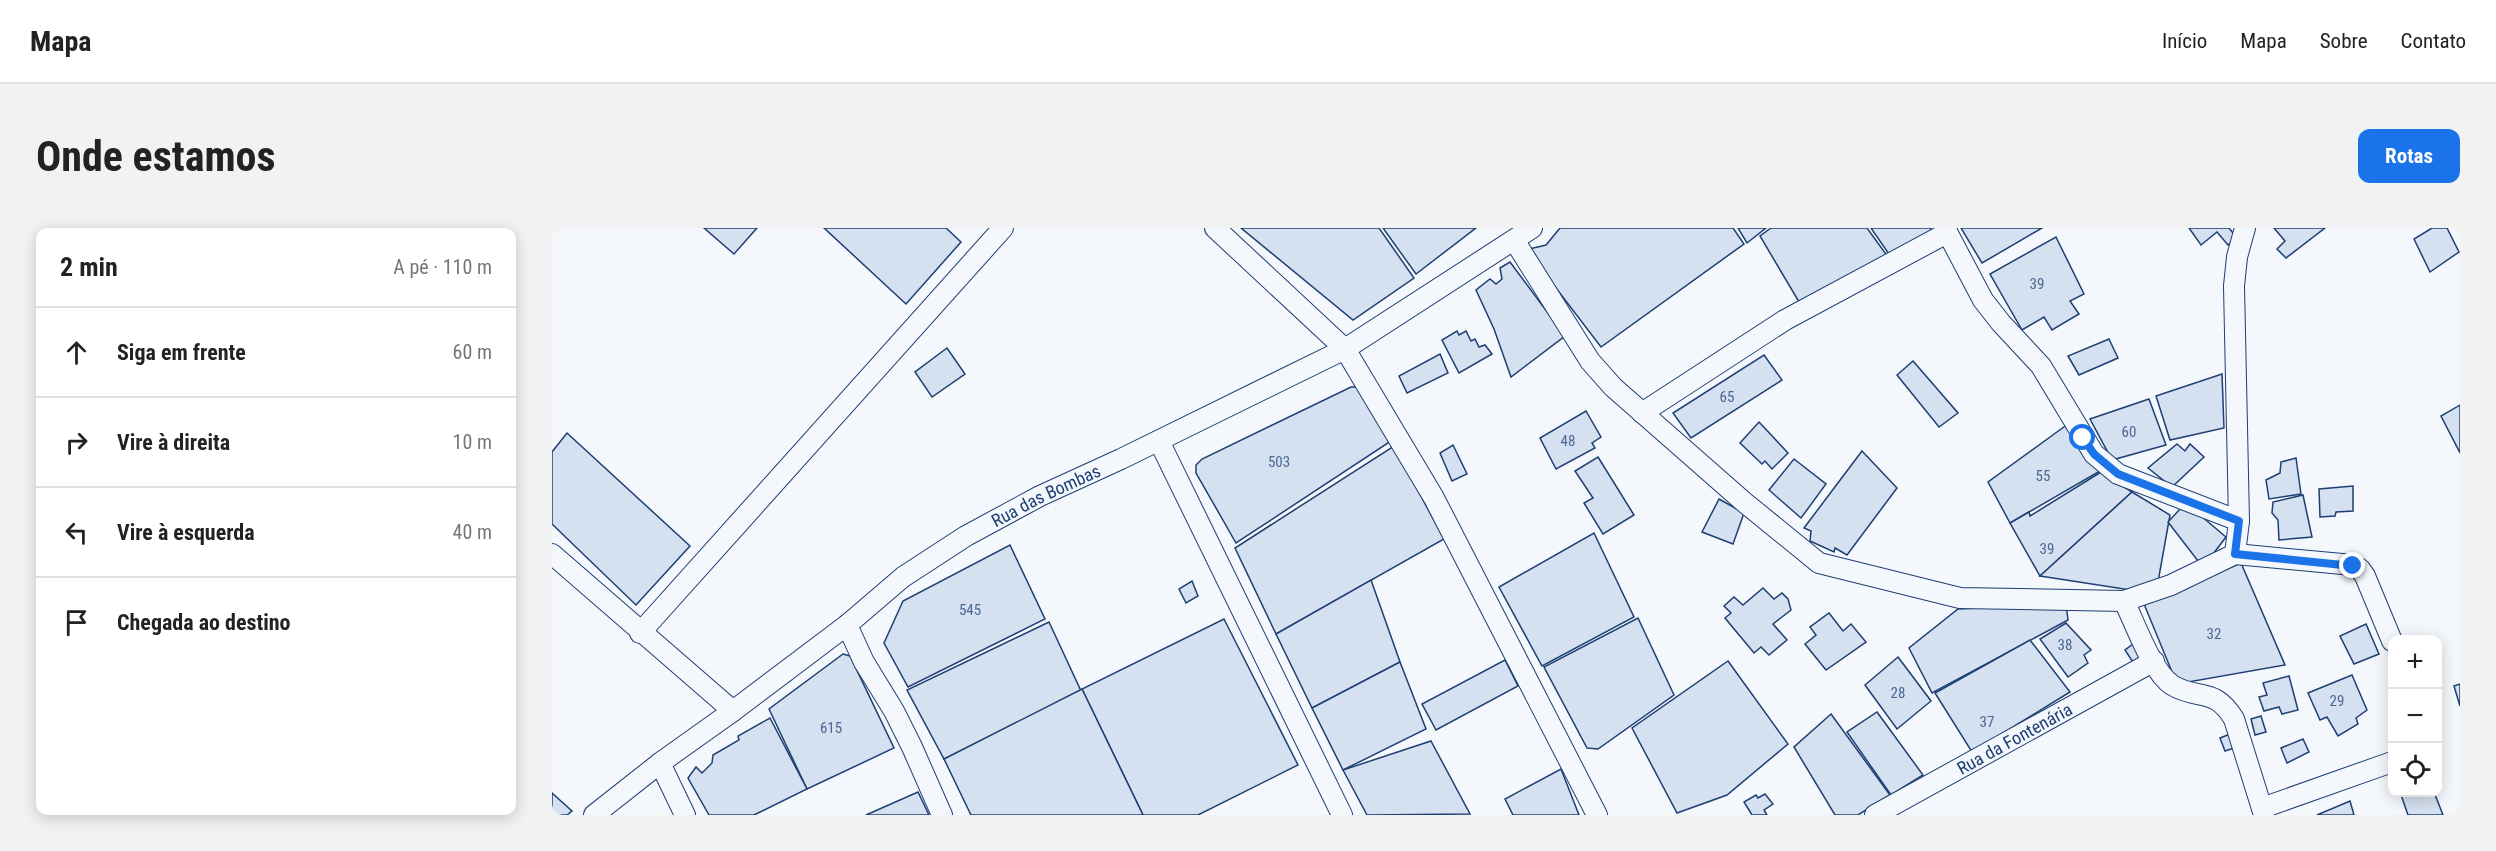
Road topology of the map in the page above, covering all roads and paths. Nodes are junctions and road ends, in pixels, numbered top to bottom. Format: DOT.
graph roads {
  1 [pos="1003,228"];
  2 [pos="1215,228"];
  3 [pos="1533,228"];
  4 [pos="2245,228"];
  5 [pos="1946,230"];
  6 [pos="1514,240"];
  7 [pos="1345,349"];
  8 [pos="1642,413"];
  9 [pos="1159,441"];
  10 [pos="2239,521"];
  11 [pos="552,554"];
  12 [pos="2235,554"];
  13 [pos="2124,601"];
  14 [pos="847,625"];
  15 [pos="640,633"];
  16 [pos="2390,635"];
  17 [pos="2154,661"];
  18 [pos="733,711"];
  19 [pos="660,763"];
  20 [pos="2388,764"];
  21 [pos="2263,811"];
  22 [pos="594,815"];
  23 [pos="685,815"];
  24 [pos="942,815"];
  25 [pos="1342,815"];
  26 [pos="1597,815"];
  27 [pos="1875,815"];
  1 -- 15 [label="street"];
  2 -- 7 [label="street"];
  3 -- 6 [label="street, Rua das Bombas"];
  4 -- 10 [label="street"];
  5 -- 8 [label="street"];
  5 -- 10 [label="street"];
  6 -- 7 [label="street, Rua das Bombas"];
  6 -- 8 [label="street"];
  7 -- 9 [label="street, Rua das Bombas"];
  7 -- 26 [label="street"];
  8 -- 13 [label="street"];
  9 -- 14 [label="street, Rua das Bombas"];
  9 -- 25 [label="street"];
  10 -- 12 [label="street"];
  11 -- 15 [label="street"];
  12 -- 13 [label="street"];
  12 -- 16 [label="street"];
  13 -- 17 [label="street"];
  14 -- 18 [label="street, Rua das Bombas"];
  14 -- 24 [label="street"];
  15 -- 18 [label="street"];
  17 -- 21 [label="street"];
  17 -- 27 [label="street, Rua da Fontenária"];
  18 -- 19 [label="street, Rua das Bombas"];
  19 -- 22 [label="street, Rua das Bombas"];
  19 -- 23 [label="street"];
  20 -- 21 [label="street"];
}
